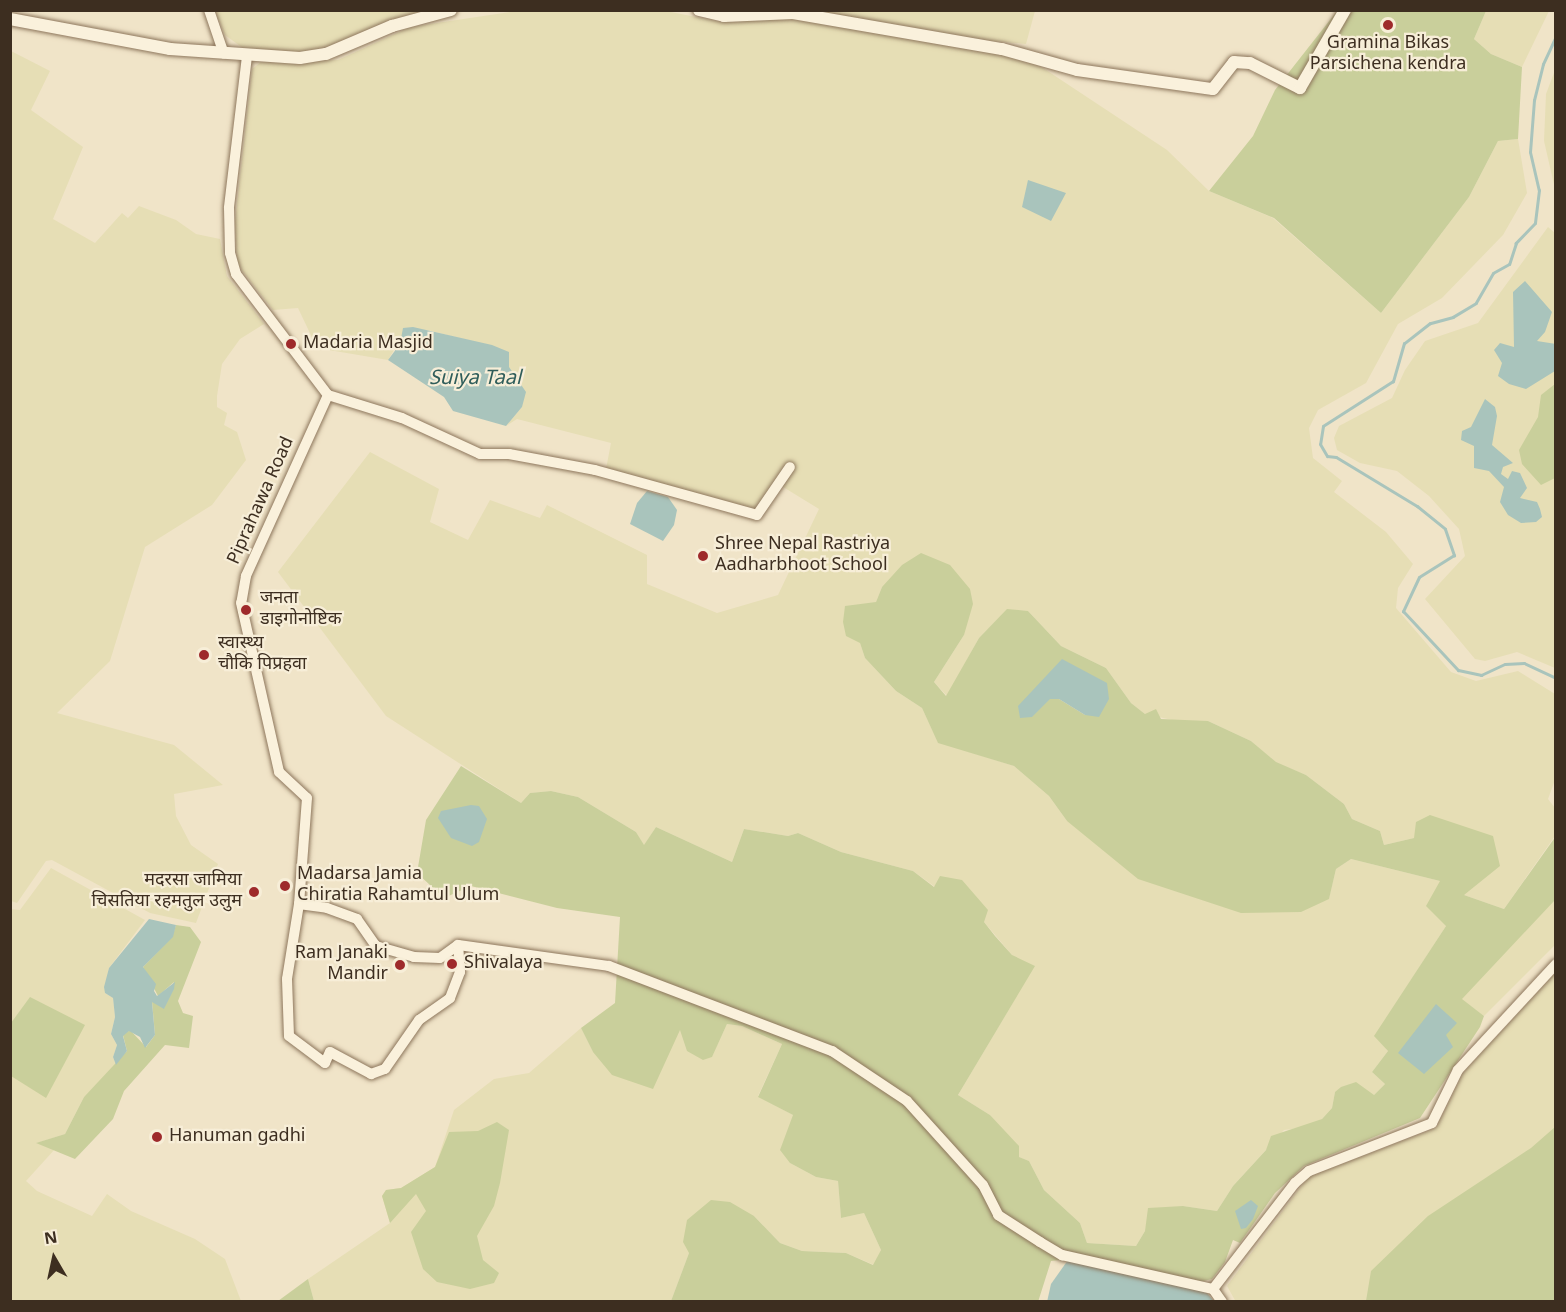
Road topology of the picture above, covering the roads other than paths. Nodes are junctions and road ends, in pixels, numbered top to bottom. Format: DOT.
graph roads {
  1 [pos="209,10"];
  2 [pos="451,10"];
  3 [pos="699,10"];
  4 [pos="1345,10"];
  5 [pos="10,19"];
  6 [pos="224,54"];
  7 [pos="247,56"];
  8 [pos="328,395"];
  9 [pos="790,467"];
  10 [pos="299,904"];
  11 [pos="458,945"];
  12 [pos="1556,964"];
  13 [pos="1213,1289"];
  14 [pos="1222,1302"];
  1 -- 6 [label="street"];
  2 -- 7 [label="street"];
  3 -- 4 [label="street"];
  5 -- 6 [label="street"];
  6 -- 7 [label="street"];
  7 -- 8 [label="street"];
  8 -- 9 [label="street"];
  8 -- 10 [label="street, Piprahawa Road"];
  10 -- 11 [label="street"];
  10 -- 11 [label="street"];
  11 -- 13 [label="street"];
  12 -- 13 [label="street"];
  13 -- 14 [label="street"];
}
